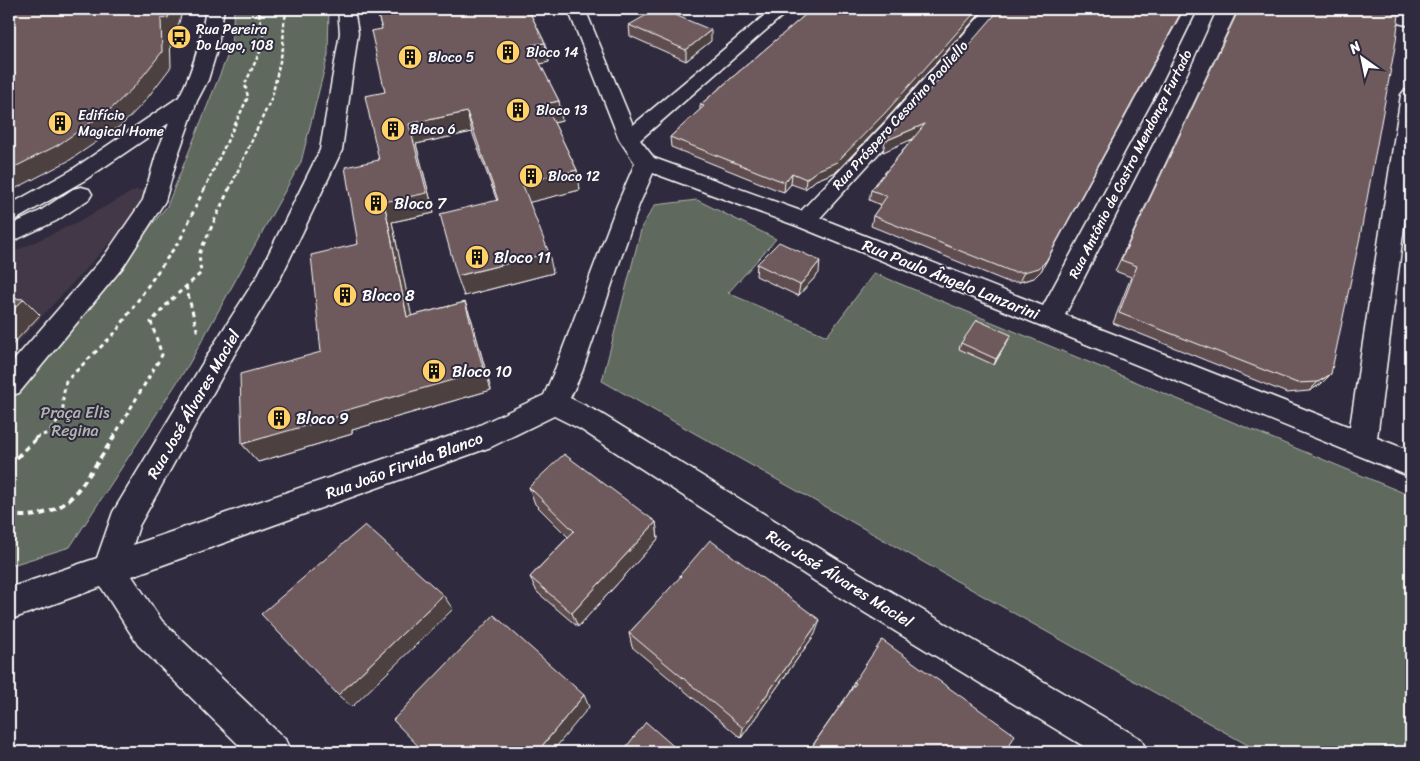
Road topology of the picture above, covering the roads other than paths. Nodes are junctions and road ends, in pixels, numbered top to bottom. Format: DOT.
graph roads {
  1 [pos="215,9"];
  2 [pos="346,9"];
  3 [pos="576,9"];
  4 [pos="782,9"];
  5 [pos="995,9"];
  6 [pos="1208,9"];
  7 [pos="1358,9"];
  8 [pos="1411,22"];
  9 [pos="1411,95"];
  10 [pos="187,101"];
  11 [pos="176,130"];
  12 [pos="628,138"];
  13 [pos="646,162"];
  14 [pos="9,214"];
  15 [pos="805,221"];
  16 [pos="9,235"];
  17 [pos="1050,318"];
  18 [pos="9,384"];
  19 [pos="554,403"];
  20 [pos="1362,444"];
  21 [pos="1411,464"];
  22 [pos="109,570"];
  23 [pos="9,604"];
  24 [pos="272,752"];
  25 [pos="1128,752"];
  1 -- 10 [label="street"];
  2 -- 22 [label="street, Rua José Álvares Maciel"];
  3 -- 12 [label="street"];
  4 -- 12 [label="street"];
  5 -- 15 [label="street, Rua Próspero Cesarino Paoliello"];
  6 -- 17 [label="street, Rua Antônio de Castro Mendonça Furtado"];
  7 -- 8 [label="street"];
  9 -- 20 [label="street"];
  10 -- 11 [label="street"];
  10 -- 14 [label="street"];
  11 -- 16 [label="street"];
  11 -- 18 [label="street"];
  12 -- 13 [label="street"];
  13 -- 15 [label="street, Rua Paulo Ângelo Lanzarini"];
  13 -- 19 [label="street"];
  15 -- 17 [label="street, Rua Paulo Ângelo Lanzarini"];
  17 -- 20 [label="street, Rua Paulo Ângelo Lanzarini"];
  19 -- 22 [label="street, Rua João Firvida Blanco"];
  19 -- 25 [label="street, Rua José Álvares Maciel"];
  20 -- 21 [label="street, Rua Paulo Ângelo Lanzarini"];
  22 -- 23 [label="street, Rua João Firvida Blanco"];
  22 -- 24 [label="street"];
}
